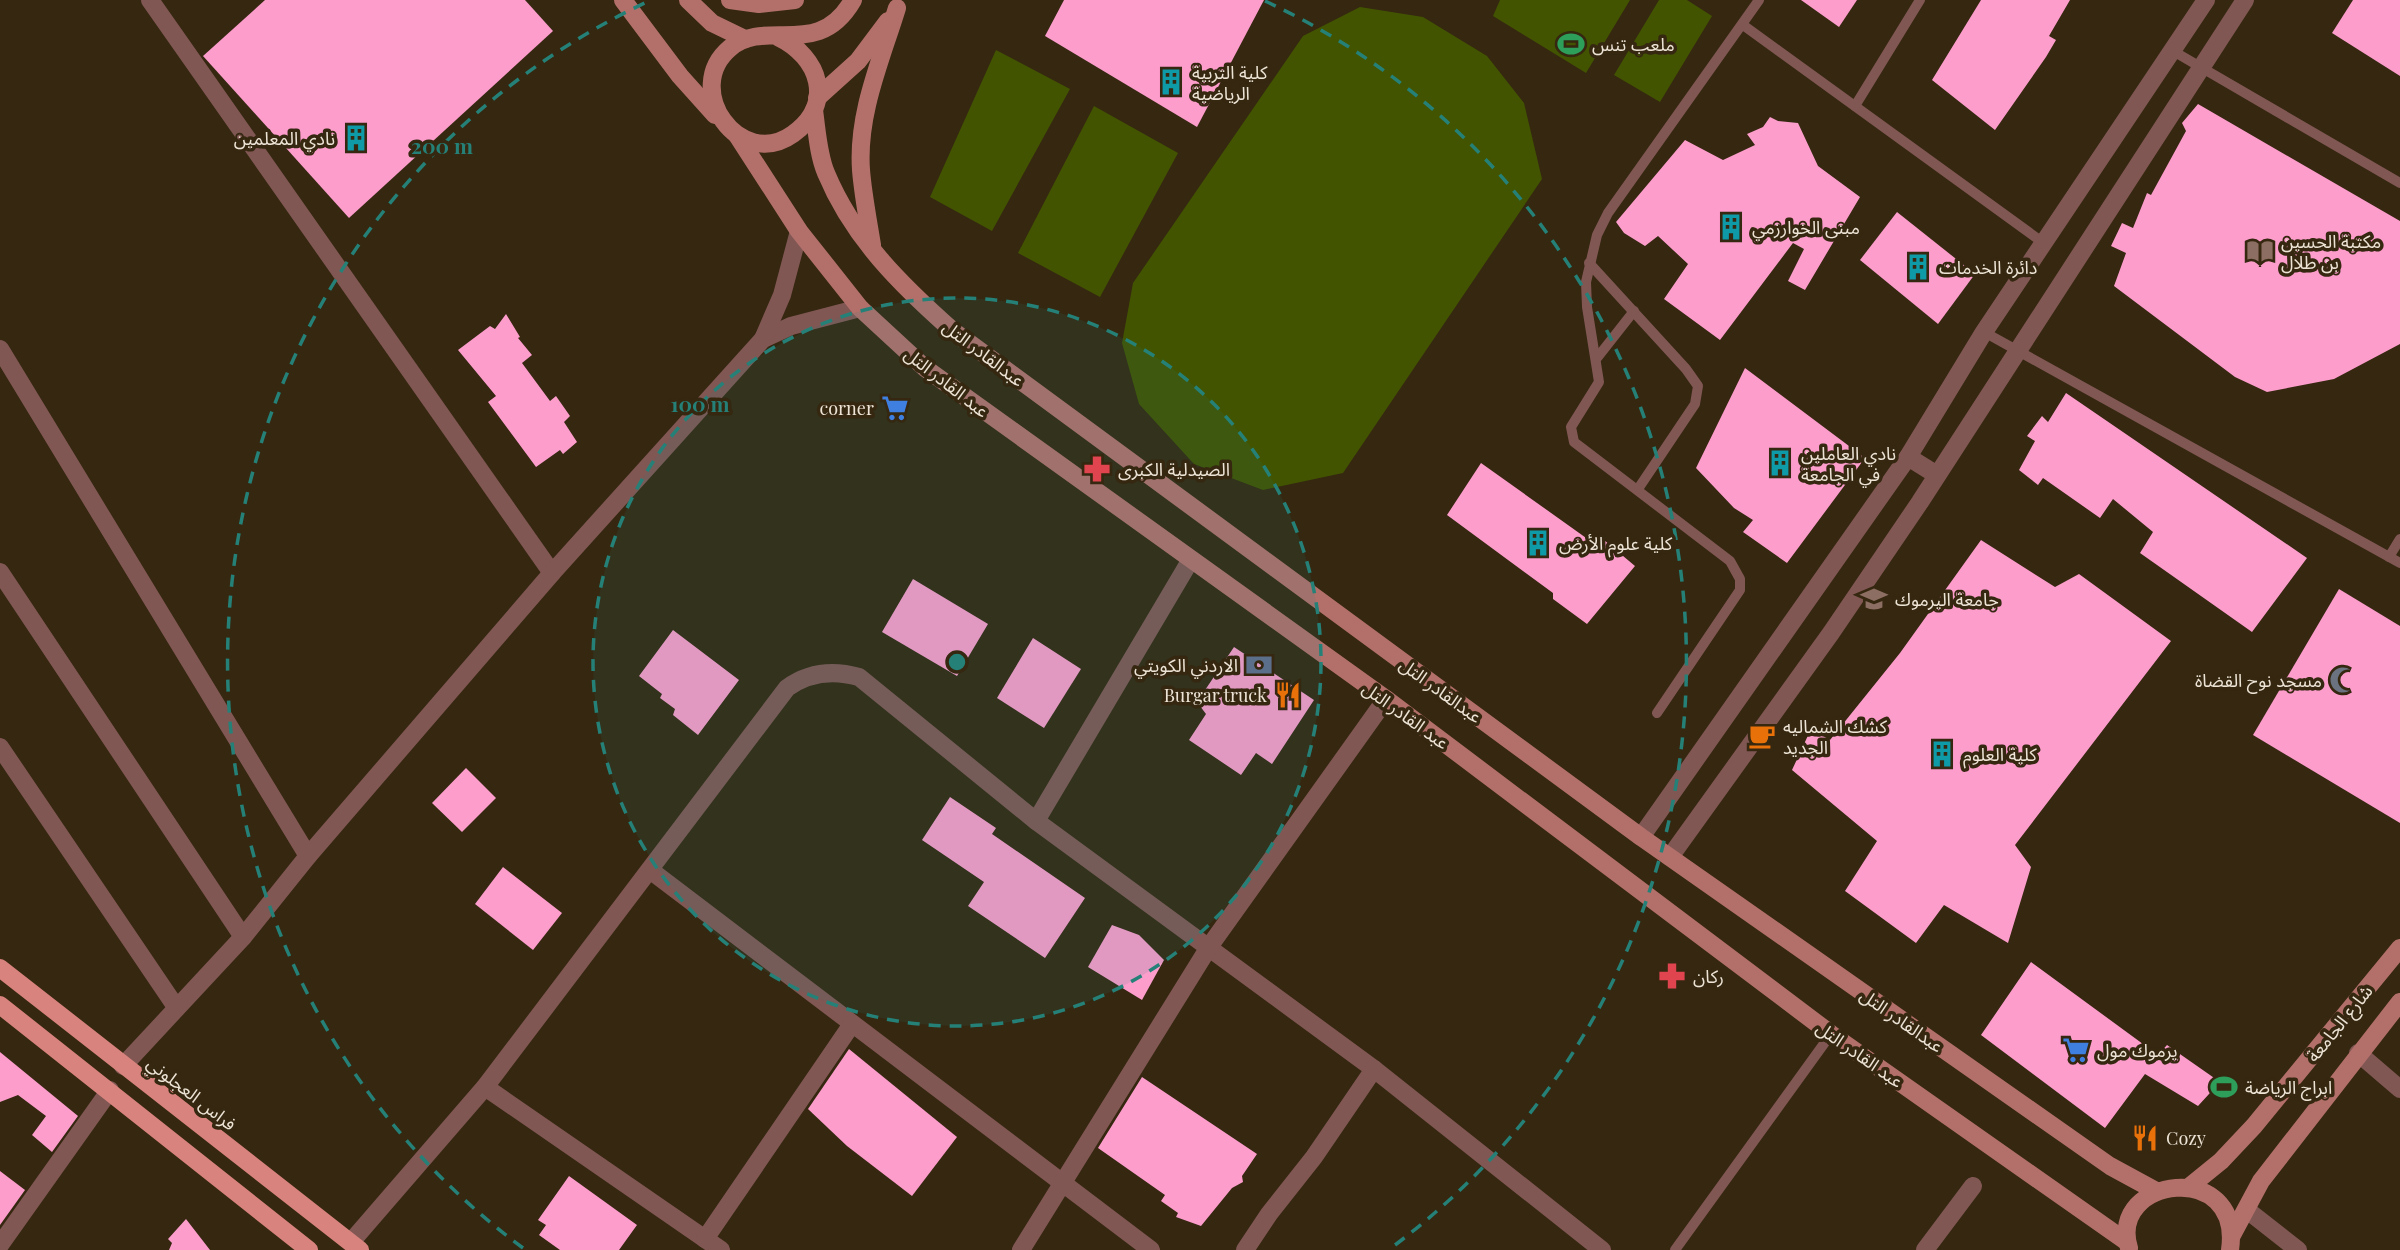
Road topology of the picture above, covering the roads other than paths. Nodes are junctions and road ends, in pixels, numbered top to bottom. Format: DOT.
graph roads {
  1 [pos="150,0"];
  2 [pos="623,0"];
  3 [pos="688,0"];
  4 [pos="730,0"];
  5 [pos="795,0"];
  6 [pos="853,0"];
  7 [pos="1759,0"];
  8 [pos="1920,0"];
  9 [pos="2206,0"];
  10 [pos="2245,0"];
  11 [pos="899,4"];
  12 [pos="1743,25"];
  13 [pos="778,37"];
  14 [pos="745,39"];
  15 [pos="2173,51"];
  16 [pos="2201,67"];
  17 [pos="816,104"];
  18 [pos="1855,106"];
  19 [pos="722,122"];
  20 [pos="737,135"];
  21 [pos="2400,183"];
  22 [pos="799,231"];
  23 [pos="2045,244"];
  24 [pos="874,255"];
  25 [pos="1589,263"];
  26 [pos="859,308"];
  27 [pos="1634,311"];
  28 [pos="1984,332"];
  29 [pos="763,339"];
  30 [pos="0,349"];
  31 [pos="2016,350"];
  32 [pos="1597,358"];
  33 [pos="1908,457"];
  34 [pos="1937,475"];
  35 [pos="1638,489"];
  36 [pos="2400,539"];
  37 [pos="2389,557"];
  38 [pos="1190,561"];
  39 [pos="2400,564"];
  40 [pos="0,572"];
  41 [pos="552,573"];
  42 [pos="1386,699"];
  43 [pos="1657,713"];
  44 [pos="0,747"];
  45 [pos="1036,821"];
  46 [pos="1641,837"];
  47 [pos="308,856"];
  48 [pos="1670,857"];
  49 [pos="650,870"];
  50 [pos="243,937"];
  51 [pos="1209,947"];
  52 [pos="2400,948"];
  53 [pos="0,968"];
  54 [pos="2400,1002"];
  55 [pos="0,1004"];
  56 [pos="176,1007"];
  57 [pos="852,1024"];
  58 [pos="1831,1034"];
  59 [pos="2358,1053"];
  60 [pos="123,1066"];
  61 [pos="1374,1069"];
  62 [pos="485,1087"];
  63 [pos="2400,1088"];
  64 [pos="110,1090"];
  65 [pos="1062,1184"];
  66 [pos="1973,1186"];
  67 [pos="2189,1187"];
  68 [pos="2156,1191"];
  69 [pos="2247,1210"];
  70 [pos="705,1239"];
  71 [pos="2230,1244"];
  72 [pos="0,1245"];
  73 [pos="356,1246"];
  74 [pos="2129,1246"];
  75 [pos="309,1250"];
  76 [pos="721,1250"];
  77 [pos="1021,1250"];
  78 [pos="1150,1250"];
  79 [pos="1245,1250"];
  80 [pos="1602,1250"];
  81 [pos="1675,1250"];
  82 [pos="1925,1250"];
  83 [pos="2298,1250"];
  1 -- 41 [label="street"];
  2 -- 19 [label="main road"];
  3 -- 14 [label="main road"];
  4 -- 5 [label="main road"];
  6 -- 13 [label="main road"];
  7 -- 12 [label="lane"];
  8 -- 18 [label="lane"];
  9 -- 15 [label="street"];
  10 -- 16 [label="street"];
  11 -- 17 [label="main road"];
  11 -- 24 [label="main road"];
  12 -- 18 [label="lane"];
  12 -- 25 [label="lane"];
  13 -- 14 [label="main road"];
  13 -- 17 [label="main road"];
  14 -- 19 [label="main road"];
  15 -- 16 [label="lane"];
  15 -- 23 [label="street"];
  16 -- 21 [label="lane"];
  16 -- 31 [label="street"];
  17 -- 20 [label="main road"];
  17 -- 24 [label="main road, عبدالقادر التل"];
  18 -- 23 [label="lane"];
  19 -- 20 [label="main road"];
  20 -- 22 [label="main road, عبد القادر التل"];
  22 -- 26 [label="main road, عبد القادر التل"];
  22 -- 29 [label="street"];
  23 -- 28 [label="street"];
  24 -- 46 [label="main road, عبدالقادر التل"];
  25 -- 27 [label="lane"];
  25 -- 32 [label="lane"];
  26 -- 29 [label="street"];
  26 -- 38 [label="main road, عبد القادر التل"];
  27 -- 32 [label="lane"];
  27 -- 35 [label="lane"];
  28 -- 31 [label="lane"];
  28 -- 33 [label="street"];
  29 -- 41 [label="street"];
  30 -- 47 [label="street"];
  31 -- 34 [label="street"];
  31 -- 37 [label="lane"];
  32 -- 35 [label="lane"];
  33 -- 34 [label="street"];
  33 -- 46 [label="street"];
  34 -- 48 [label="street"];
  35 -- 43 [label="lane"];
  36 -- 37 [label="lane"];
  37 -- 39 [label="lane"];
  38 -- 42 [label="main road, عبد القادر التل"];
  38 -- 45 [label="street"];
  40 -- 50 [label="street"];
  41 -- 47 [label="street"];
  42 -- 51 [label="street"];
  42 -- 58 [label="main road, عبد القادر التل"];
  44 -- 56 [label="street"];
  45 -- 49 [label="street"];
  45 -- 51 [label="street"];
  46 -- 48 [label="main road, عبدالقادر التل"];
  47 -- 50 [label="street"];
  48 -- 68 [label="main road, عبدالقادر التل"];
  49 -- 57 [label="street"];
  49 -- 62 [label="street"];
  50 -- 56 [label="street"];
  51 -- 61 [label="street"];
  51 -- 65 [label="street"];
  52 -- 67 [label="main road, شارع الجامعة"];
  53 -- 60 [label="main road, فراس العجلوني"];
  54 -- 59 [label="main road, شارع الجامعة"];
  55 -- 64 [label="main road"];
  56 -- 60 [label="street"];
  57 -- 65 [label="street"];
  57 -- 70 [label="street"];
  58 -- 74 [label="main road, عبد القادر التل"];
  58 -- 81 [label="lane"];
  59 -- 63 [label="street"];
  59 -- 69 [label="main road, شارع الجامعة"];
  60 -- 73 [label="main road, فراس العجلوني"];
  61 -- 79 [label="street"];
  61 -- 80 [label="street"];
  62 -- 70 [label="street"];
  62 -- 73 [label="street"];
  64 -- 72 [label="street"];
  64 -- 75 [label="main road"];
  65 -- 77 [label="street"];
  65 -- 78 [label="street"];
  66 -- 82 [label="street"];
  67 -- 68 [label="main road"];
  67 -- 71 [label="main road"];
  68 -- 74 [label="main road"];
  69 -- 71 [label="main road, شارع الجامعة"];
  69 -- 83 [label="street"];
  70 -- 76 [label="street"];
}
